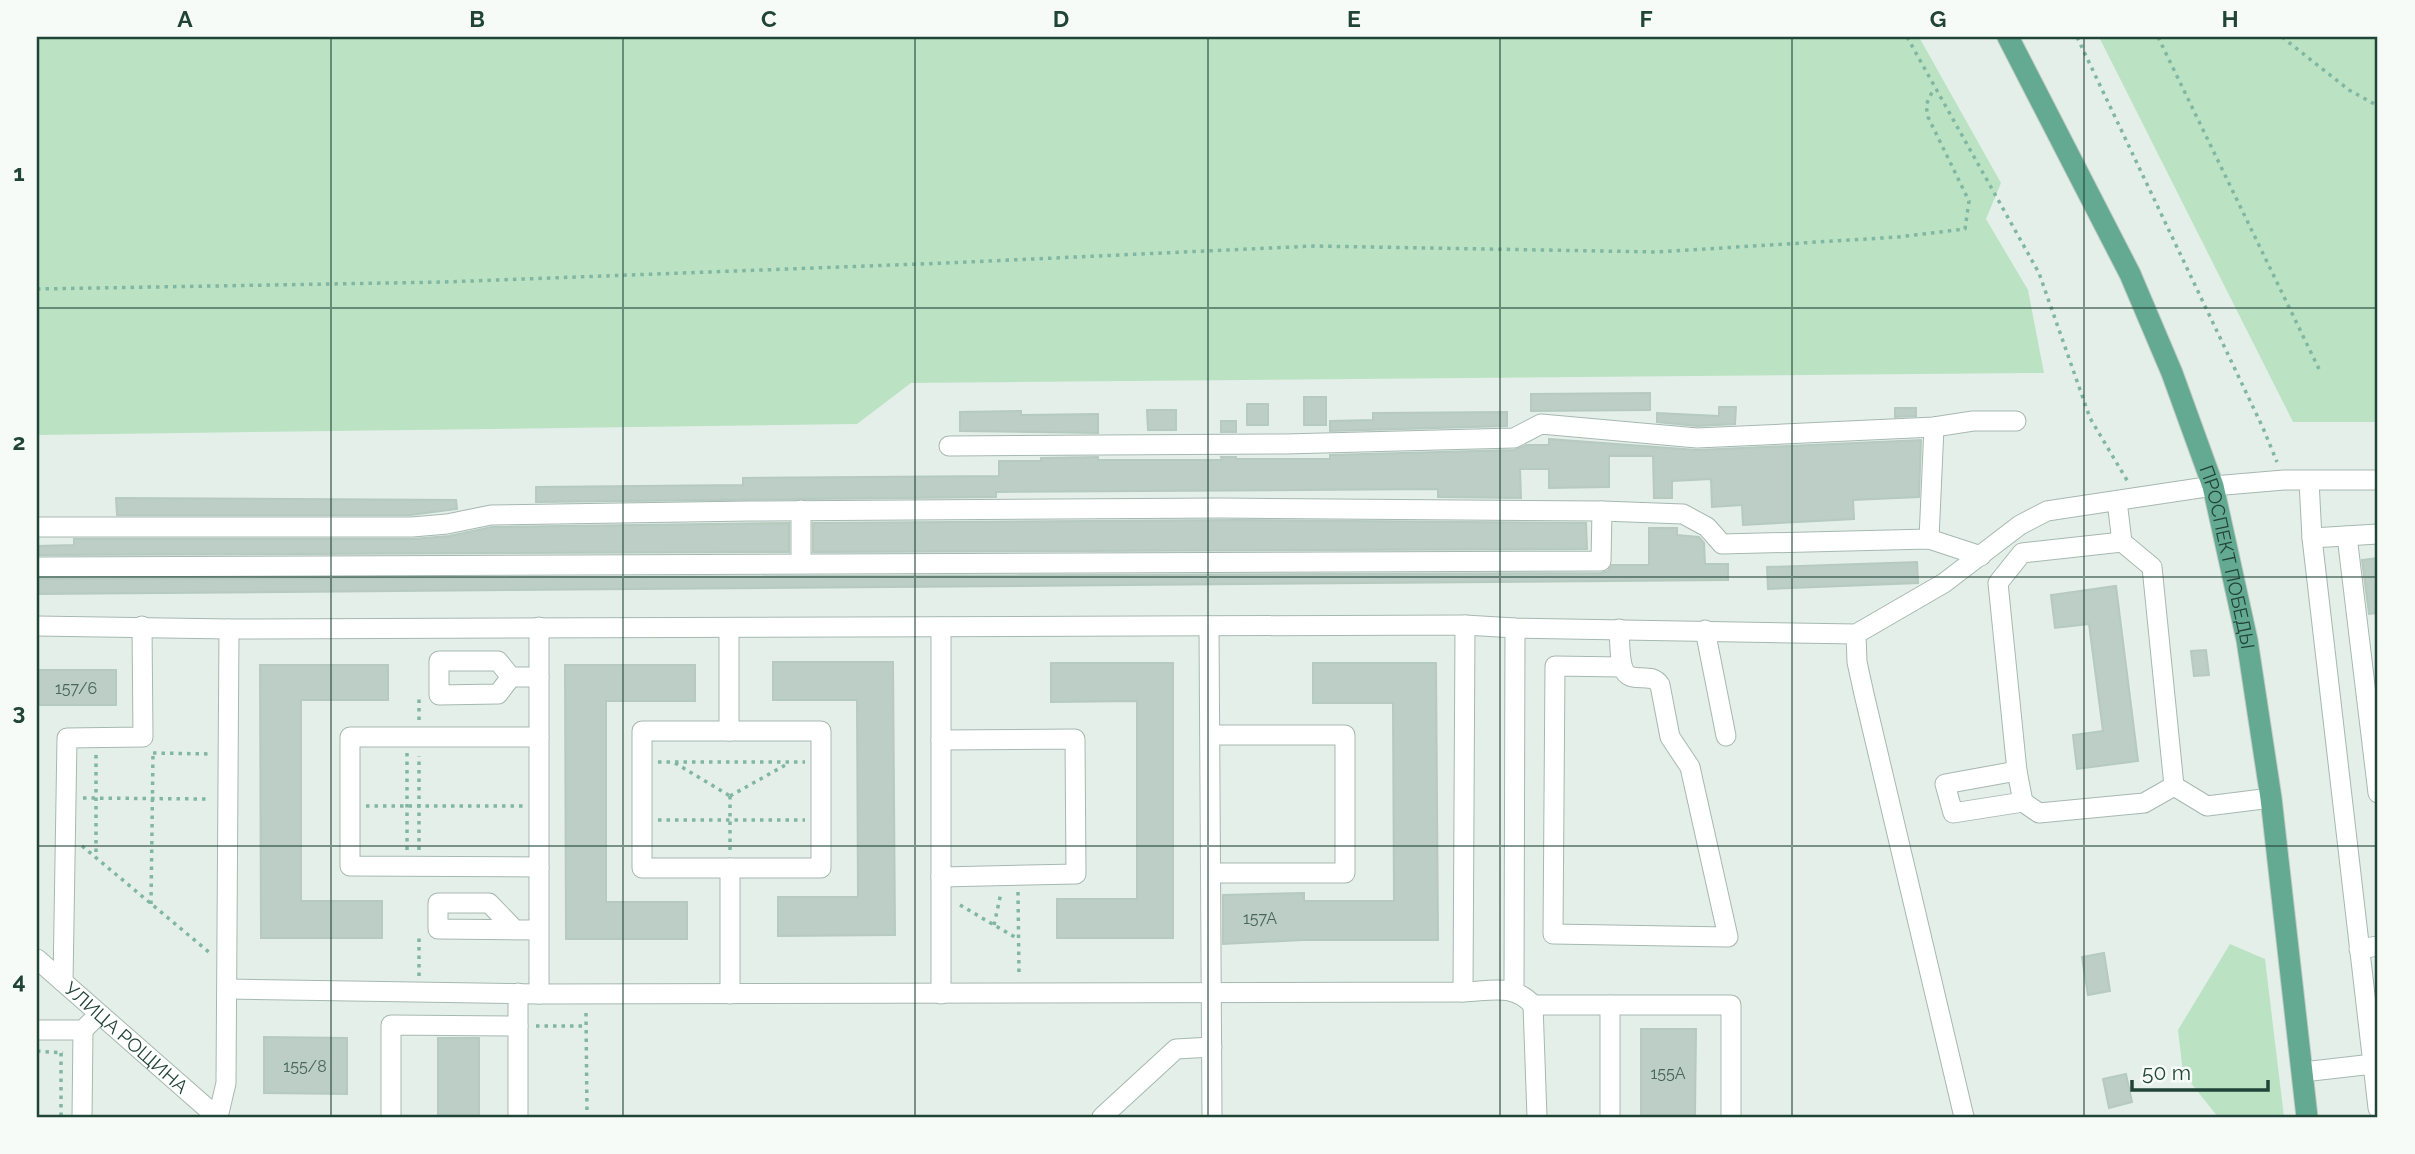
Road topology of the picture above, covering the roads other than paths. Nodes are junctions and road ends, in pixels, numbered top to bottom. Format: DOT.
graph roads {
  1 [pos="2008,37"];
  2 [pos="2016,421"];
  3 [pos="1934,427"];
  4 [pos="950,446"];
  5 [pos="2378,480"];
  6 [pos="2309,481"];
  7 [pos="2213,486"];
  8 [pos="2117,501"];
  9 [pos="802,510"];
  10 [pos="1602,511"];
  11 [pos="37,527"];
  12 [pos="2378,534"];
  13 [pos="2347,536"];
  14 [pos="2312,538"];
  15 [pos="1928,539"];
  16 [pos="2122,542"];
  17 [pos="1981,556"];
  18 [pos="802,563"];
  19 [pos="37,567"];
  20 [pos="1465,625"];
  21 [pos="37,626"];
  22 [pos="142,626"];
  23 [pos="1209,626"];
  24 [pos="941,627"];
  25 [pos="539,628"];
  26 [pos="729,628"];
  27 [pos="1515,628"];
  28 [pos="229,629"];
  29 [pos="1619,629"];
  30 [pos="1705,630"];
  31 [pos="1856,635"];
  32 [pos="1622,667"];
  33 [pos="511,677"];
  34 [pos="539,677"];
  35 [pos="730,731"];
  36 [pos="1210,735"];
  37 [pos="1726,736"];
  38 [pos="539,737"];
  39 [pos="941,740"];
  40 [pos="2017,771"];
  41 [pos="2174,786"];
  42 [pos="2378,793"];
  43 [pos="2271,798"];
  44 [pos="2023,802"];
  45 [pos="539,867"];
  46 [pos="730,867"];
  47 [pos="1211,873"];
  48 [pos="941,886"];
  49 [pos="515,930"];
  50 [pos="538,930"];
  51 [pos="2369,947"];
  52 [pos="37,958"];
  53 [pos="63,982"];
  54 [pos="228,989"];
  55 [pos="1514,990"];
  56 [pos="1463,992"];
  57 [pos="518,993"];
  58 [pos="1212,993"];
  59 [pos="539,994"];
  60 [pos="730,994"];
  61 [pos="941,994"];
  62 [pos="1534,1005"];
  63 [pos="1610,1005"];
  64 [pos="99,1014"];
  65 [pos="518,1027"];
  66 [pos="37,1030"];
  67 [pos="83,1030"];
  68 [pos="1212,1047"];
  69 [pos="2373,1064"];
  70 [pos="2303,1072"];
  71 [pos="2378,1108"];
  72 [pos="82,1117"];
  73 [pos="217,1117"];
  74 [pos="391,1117"];
  75 [pos="518,1117"];
  76 [pos="1102,1117"];
  77 [pos="1212,1117"];
  78 [pos="1537,1117"];
  79 [pos="1610,1117"];
  80 [pos="1731,1117"];
  81 [pos="1964,1117"];
  82 [pos="2307,1117"];
  1 -- 7 [label="main road, ПРОСПЕКТ ПОБЕДЫ"];
  2 -- 3 [label="street"];
  3 -- 4 [label="street"];
  3 -- 15 [label="street"];
  5 -- 6 [label="street"];
  6 -- 7 [label="street"];
  6 -- 14 [label="street"];
  7 -- 8 [label="street"];
  7 -- 43 [label="main road, ПРОСПЕКТ ПОБЕДЫ"];
  8 -- 16 [label="street"];
  8 -- 17 [label="street"];
  9 -- 10 [label="street"];
  9 -- 11 [label="street"];
  9 -- 18 [label="street"];
  10 -- 15 [label="street"];
  10 -- 18 [label="street"];
  12 -- 13 [label="street"];
  13 -- 14 [label="street"];
  13 -- 42 [label="street"];
  14 -- 51 [label="street"];
  15 -- 17 [label="street"];
  16 -- 40 [label="street"];
  16 -- 41 [label="street"];
  17 -- 31 [label="street"];
  18 -- 19 [label="street"];
  20 -- 23 [label="street"];
  20 -- 27 [label="street"];
  20 -- 56 [label="street"];
  21 -- 22 [label="street"];
  22 -- 28 [label="street"];
  22 -- 53 [label="street"];
  23 -- 24 [label="street"];
  23 -- 36 [label="street"];
  24 -- 26 [label="street"];
  24 -- 39 [label="street"];
  25 -- 26 [label="street"];
  25 -- 28 [label="street"];
  25 -- 34 [label="street"];
  26 -- 35 [label="street"];
  27 -- 29 [label="street"];
  27 -- 55 [label="street"];
  28 -- 54 [label="street"];
  29 -- 30 [label="street"];
  29 -- 32 [label="street"];
  30 -- 31 [label="street"];
  30 -- 37 [label="street"];
  31 -- 81 [label="street"];
  32 -- 32 [label="street"];
  33 -- 34 [label="street"];
  34 -- 38 [label="street"];
  35 -- 46 [label="street"];
  35 -- 46 [label="street"];
  36 -- 47 [label="street"];
  36 -- 47 [label="street"];
  38 -- 45 [label="street"];
  38 -- 45 [label="street"];
  39 -- 48 [label="street"];
  39 -- 48 [label="street"];
  40 -- 44 [label="street"];
  40 -- 44 [label="street"];
  41 -- 43 [label="street"];
  41 -- 44 [label="street"];
  43 -- 70 [label="main road, ПРОСПЕКТ ПОБЕДЫ"];
  45 -- 50 [label="street"];
  46 -- 60 [label="street"];
  47 -- 58 [label="street"];
  48 -- 61 [label="street"];
  49 -- 50 [label="street"];
  50 -- 59 [label="street"];
  51 -- 69 [label="street"];
  52 -- 53 [label="street, УЛИЦА РОЩИНА"];
  53 -- 64 [label="street, УЛИЦА РОЩИНА"];
  54 -- 57 [label="street"];
  54 -- 73 [label="street"];
  55 -- 56 [label="street"];
  55 -- 62 [label="street"];
  56 -- 58 [label="street"];
  57 -- 59 [label="street"];
  57 -- 65 [label="street"];
  58 -- 61 [label="street"];
  58 -- 68 [label="street"];
  59 -- 60 [label="street"];
  60 -- 61 [label="street"];
  62 -- 63 [label="street"];
  62 -- 78 [label="street"];
  63 -- 79 [label="street"];
  63 -- 80 [label="street"];
  64 -- 67 [label="street"];
  64 -- 73 [label="street, УЛИЦА РОЩИНА"];
  65 -- 74 [label="street"];
  65 -- 75 [label="street"];
  66 -- 67 [label="street"];
  67 -- 72 [label="street"];
  68 -- 76 [label="street"];
  68 -- 77 [label="street"];
  69 -- 70 [label="street"];
  69 -- 71 [label="street"];
  70 -- 82 [label="main road, ПРОСПЕКТ ПОБЕДЫ"];
}
